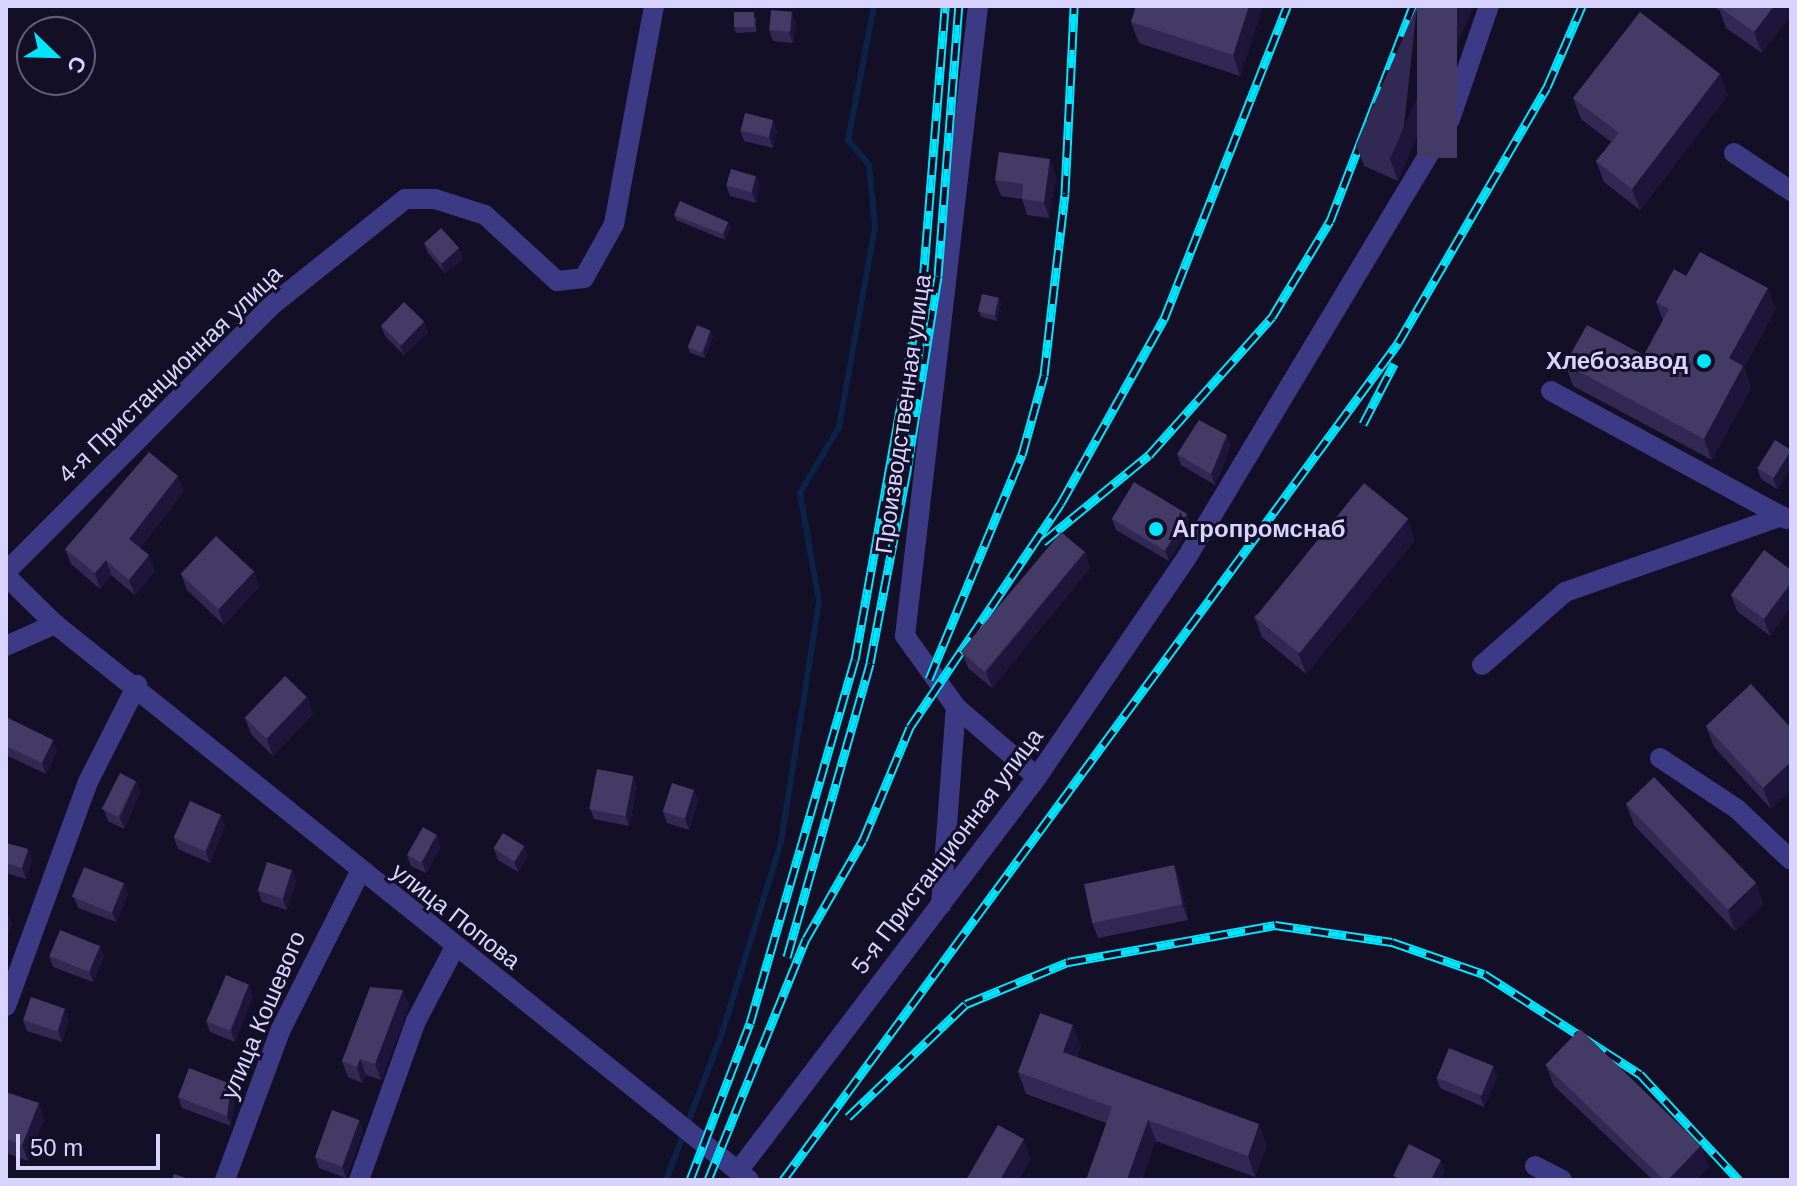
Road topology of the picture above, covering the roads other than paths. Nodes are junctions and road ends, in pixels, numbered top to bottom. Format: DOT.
graph roads {
  1 [pos="654,6"];
  2 [pos="978,6"];
  3 [pos="1489,6"];
  4 [pos="1734,153"];
  5 [pos="1791,191"];
  6 [pos="1551,391"];
  7 [pos="1787,519"];
  8 [pos="6,574"];
  9 [pos="55,624"];
  10 [pos="6,646"];
  11 [pos="1482,665"];
  12 [pos="137,685"];
  13 [pos="956,707"];
  14 [pos="1660,758"];
  15 [pos="1037,777"];
  16 [pos="1791,860"];
  17 [pos="359,874"];
  18 [pos="941,905"];
  19 [pos="455,947"];
  20 [pos="6,1006"];
  21 [pos="1535,1166"];
  22 [pos="744,1175"];
  23 [pos="225,1180"];
  24 [pos="359,1180"];
  25 [pos="1562,1180"];
  1 -- 8 [label="street, 4-я Пристанционная улица"];
  2 -- 13 [label="street, Производственная улица"];
  3 -- 15 [label="street, 5-я Пристанционная улица"];
  4 -- 5 [label="street"];
  6 -- 7 [label="street"];
  7 -- 11 [label="street"];
  8 -- 9 [label="street"];
  9 -- 10 [label="street"];
  9 -- 12 [label="street, улица Попова"];
  12 -- 17 [label="street, улица Попова"];
  12 -- 20 [label="street"];
  13 -- 15 [label="street, Производственная улица"];
  13 -- 18 [label="street"];
  14 -- 16 [label="street"];
  15 -- 18 [label="street, 5-я Пристанционная улица"];
  17 -- 19 [label="street, улица Попова"];
  17 -- 23 [label="street, улица Кошевого"];
  18 -- 22 [label="street, 5-я Пристанционная улица"];
  19 -- 22 [label="street, улица Попова"];
  19 -- 24 [label="street"];
  21 -- 25 [label="street"];
}
